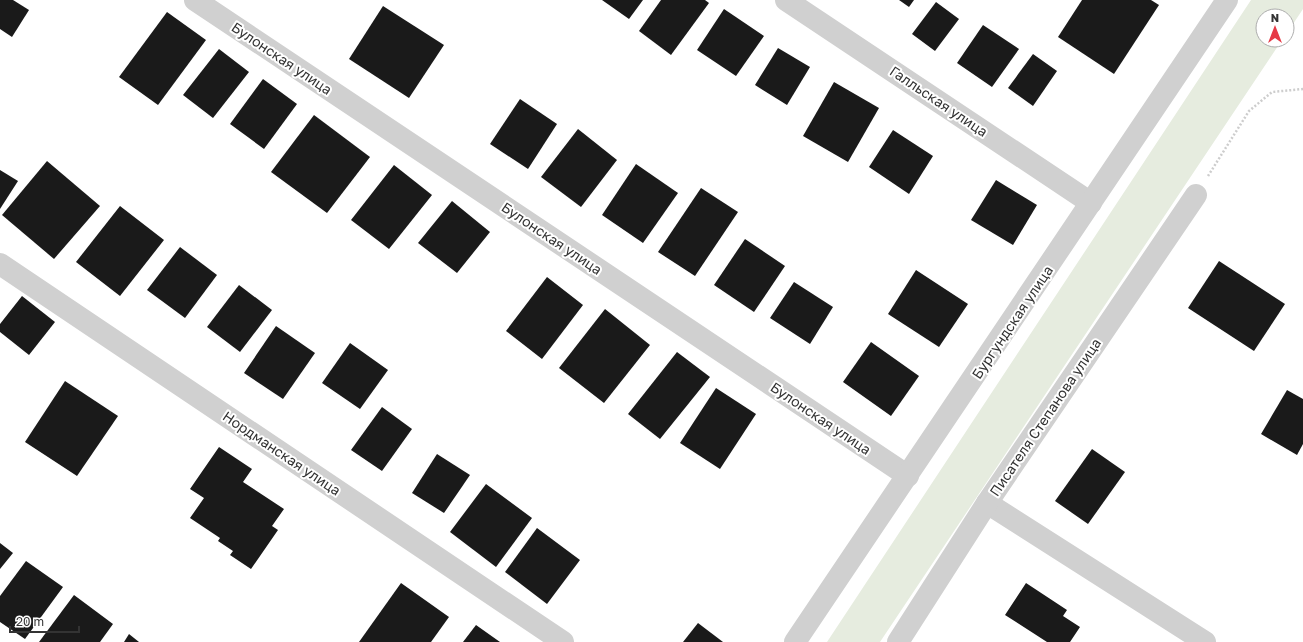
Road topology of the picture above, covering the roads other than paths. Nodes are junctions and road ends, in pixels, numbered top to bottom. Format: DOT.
graph roads {
  1 [pos="195,0"];
  2 [pos="786,0"];
  3 [pos="1227,0"];
  4 [pos="1196,194"];
  5 [pos="1091,203"];
  6 [pos="0,264"];
  7 [pos="908,476"];
  8 [pos="987,503"];
  9 [pos="563,642"];
  10 [pos="795,642"];
  11 [pos="898,642"];
  12 [pos="1205,642"];
  1 -- 7 [label="street, Булонская улица"];
  2 -- 5 [label="street, Галльская улица"];
  3 -- 5 [label="street, Бургундская улица"];
  4 -- 8 [label="street, Писателя Степанова улица"];
  5 -- 7 [label="street, Бургундская улица"];
  6 -- 9 [label="street, Нордманская улица"];
  7 -- 10 [label="street, Бургундская улица"];
  8 -- 11 [label="street, Писателя Степанова улица"];
  8 -- 12 [label="street"];
}
